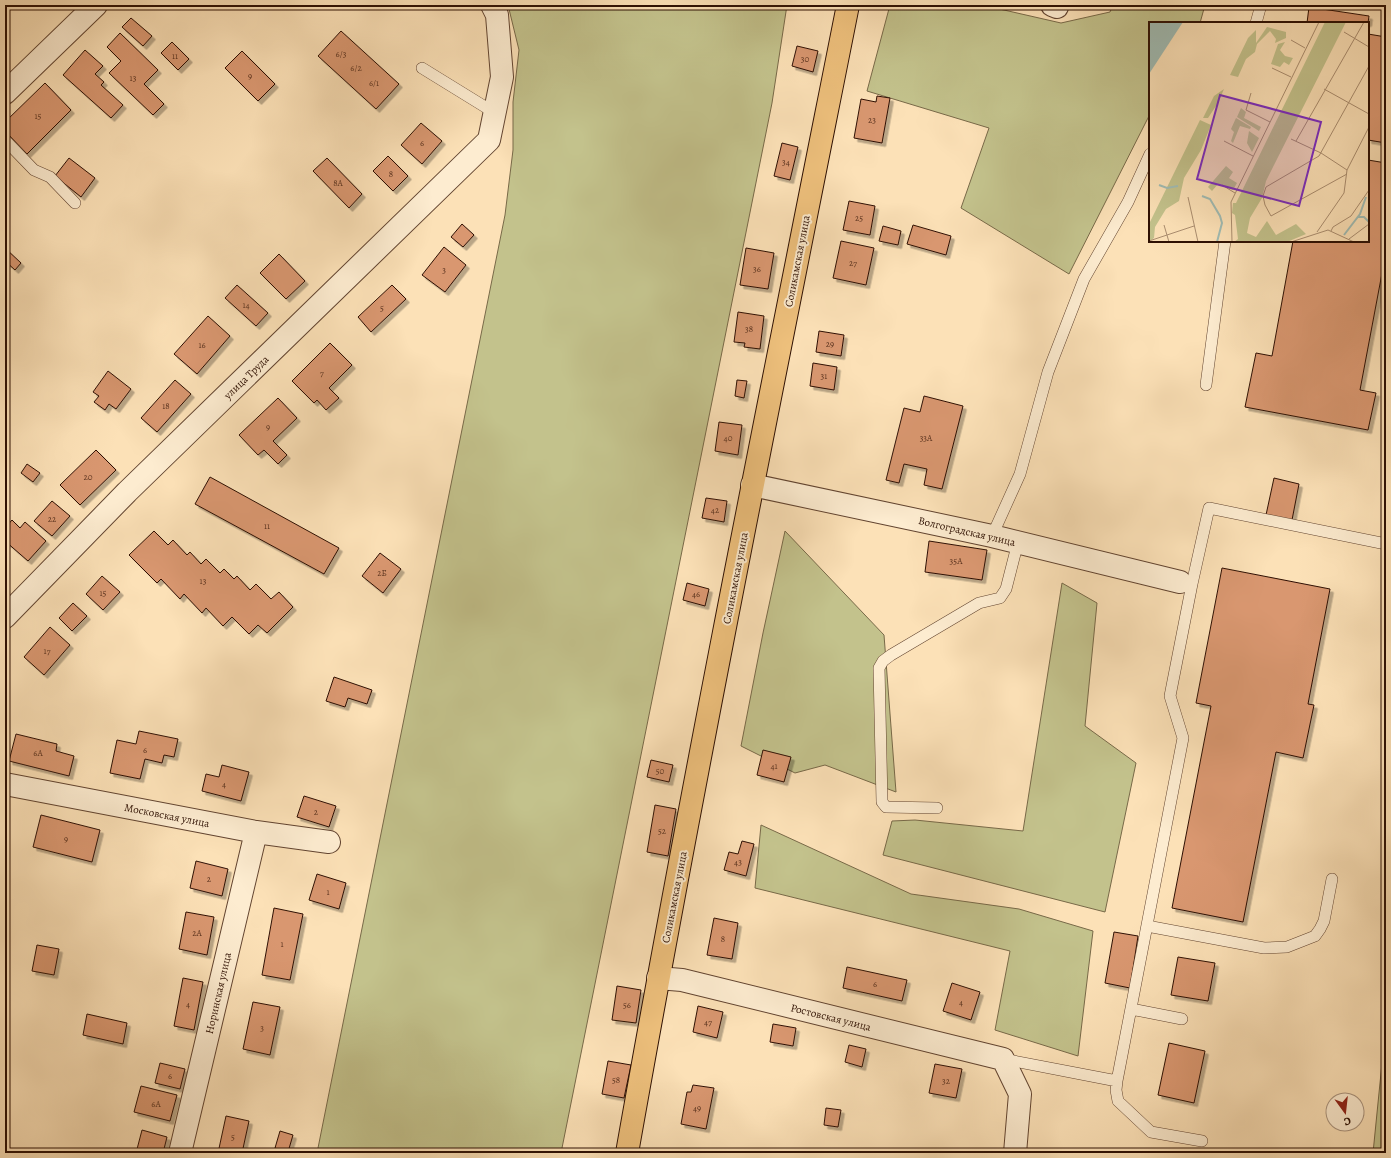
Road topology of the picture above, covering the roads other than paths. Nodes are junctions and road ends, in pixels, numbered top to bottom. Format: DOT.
graph roads {
  1 [pos="96,5"];
  2 [pos="492,5"];
  3 [pos="848,5"];
  4 [pos="1260,5"];
  5 [pos="1256,22"];
  6 [pos="422,68"];
  7 [pos="5,93"];
  8 [pos="495,113"];
  9 [pos="5,140"];
  10 [pos="1149,156"];
  11 [pos="76,203"];
  12 [pos="1225,242"];
  13 [pos="1206,385"];
  14 [pos="752,485"];
  15 [pos="992,536"];
  16 [pos="1018,542"];
  17 [pos="1386,544"];
  18 [pos="1186,583"];
  19 [pos="5,617"];
  20 [pos="5,784"];
  21 [pos="937,808"];
  22 [pos="256,832"];
  23 [pos="329,842"];
  24 [pos="1332,879"];
  25 [pos="1147,926"];
  26 [pos="658,978"];
  27 [pos="1131,1009"];
  28 [pos="1182,1019"];
  29 [pos="1003,1059"];
  30 [pos="1117,1081"];
  31 [pos="1202,1142"];
  32 [pos="180,1153"];
  33 [pos="627,1153"];
  34 [pos="1015,1153"];
  1 -- 7 [label="street"];
  2 -- 8 [label="street"];
  3 -- 14 [label="main road, Соликамская улица"];
  4 -- 5 [label="lane"];
  6 -- 8 [label="lane"];
  8 -- 19 [label="street, улица Труда"];
  9 -- 11 [label="lane"];
  10 -- 15 [label="lane"];
  12 -- 13 [label="lane"];
  14 -- 15 [label="street, Волгоградская улица"];
  14 -- 26 [label="main road, Соликамская улица"];
  15 -- 16 [label="street, Волгоградская улица"];
  16 -- 18 [label="street, Волгоградская улица"];
  16 -- 21 [label="lane"];
  17 -- 18 [label="lane"];
  18 -- 25 [label="lane"];
  20 -- 22 [label="street, Московская улица"];
  22 -- 23 [label="street, Московская улица"];
  22 -- 32 [label="street, Норинская улица"];
  24 -- 25 [label="lane"];
  25 -- 27 [label="lane"];
  26 -- 29 [label="street, Ростовская улица"];
  26 -- 33 [label="main road, Соликамская улица"];
  27 -- 28 [label="lane"];
  27 -- 30 [label="lane"];
  29 -- 30 [label="lane"];
  29 -- 34 [label="street"];
  30 -- 31 [label="lane"];
}
